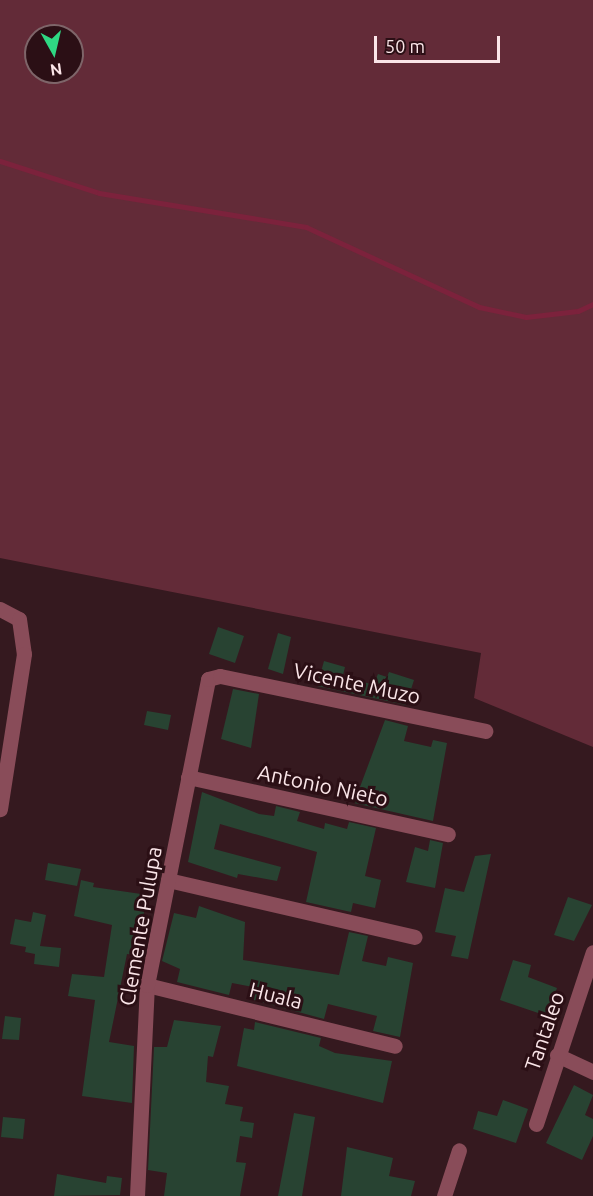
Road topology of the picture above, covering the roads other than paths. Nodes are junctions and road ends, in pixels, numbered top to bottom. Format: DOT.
graph roads {
  1 [pos="0,609"];
  2 [pos="220,676"];
  3 [pos="485,731"];
  4 [pos="188,777"];
  5 [pos="0,809"];
  6 [pos="448,834"];
  7 [pos="168,880"];
  8 [pos="414,937"];
  9 [pos="593,952"];
  10 [pos="147,985"];
  11 [pos="395,1046"];
  12 [pos="557,1055"];
  13 [pos="593,1072"];
  14 [pos="536,1124"];
  15 [pos="459,1150"];
  16 [pos="136,1196"];
  17 [pos="444,1196"];
  1 -- 5 [label="street"];
  2 -- 3 [label="street, Vicente Muzo"];
  2 -- 4 [label="street, Clemente Pulupa"];
  4 -- 6 [label="street, Antonio Nieto"];
  4 -- 7 [label="street, Clemente Pulupa"];
  7 -- 8 [label="street"];
  7 -- 10 [label="street, Clemente Pulupa"];
  9 -- 12 [label="street, Tantaleo"];
  10 -- 11 [label="street, Huala"];
  10 -- 16 [label="street, Clemente Pulupa"];
  12 -- 13 [label="street"];
  12 -- 14 [label="street, Tantaleo"];
  15 -- 17 [label="street"];
}
